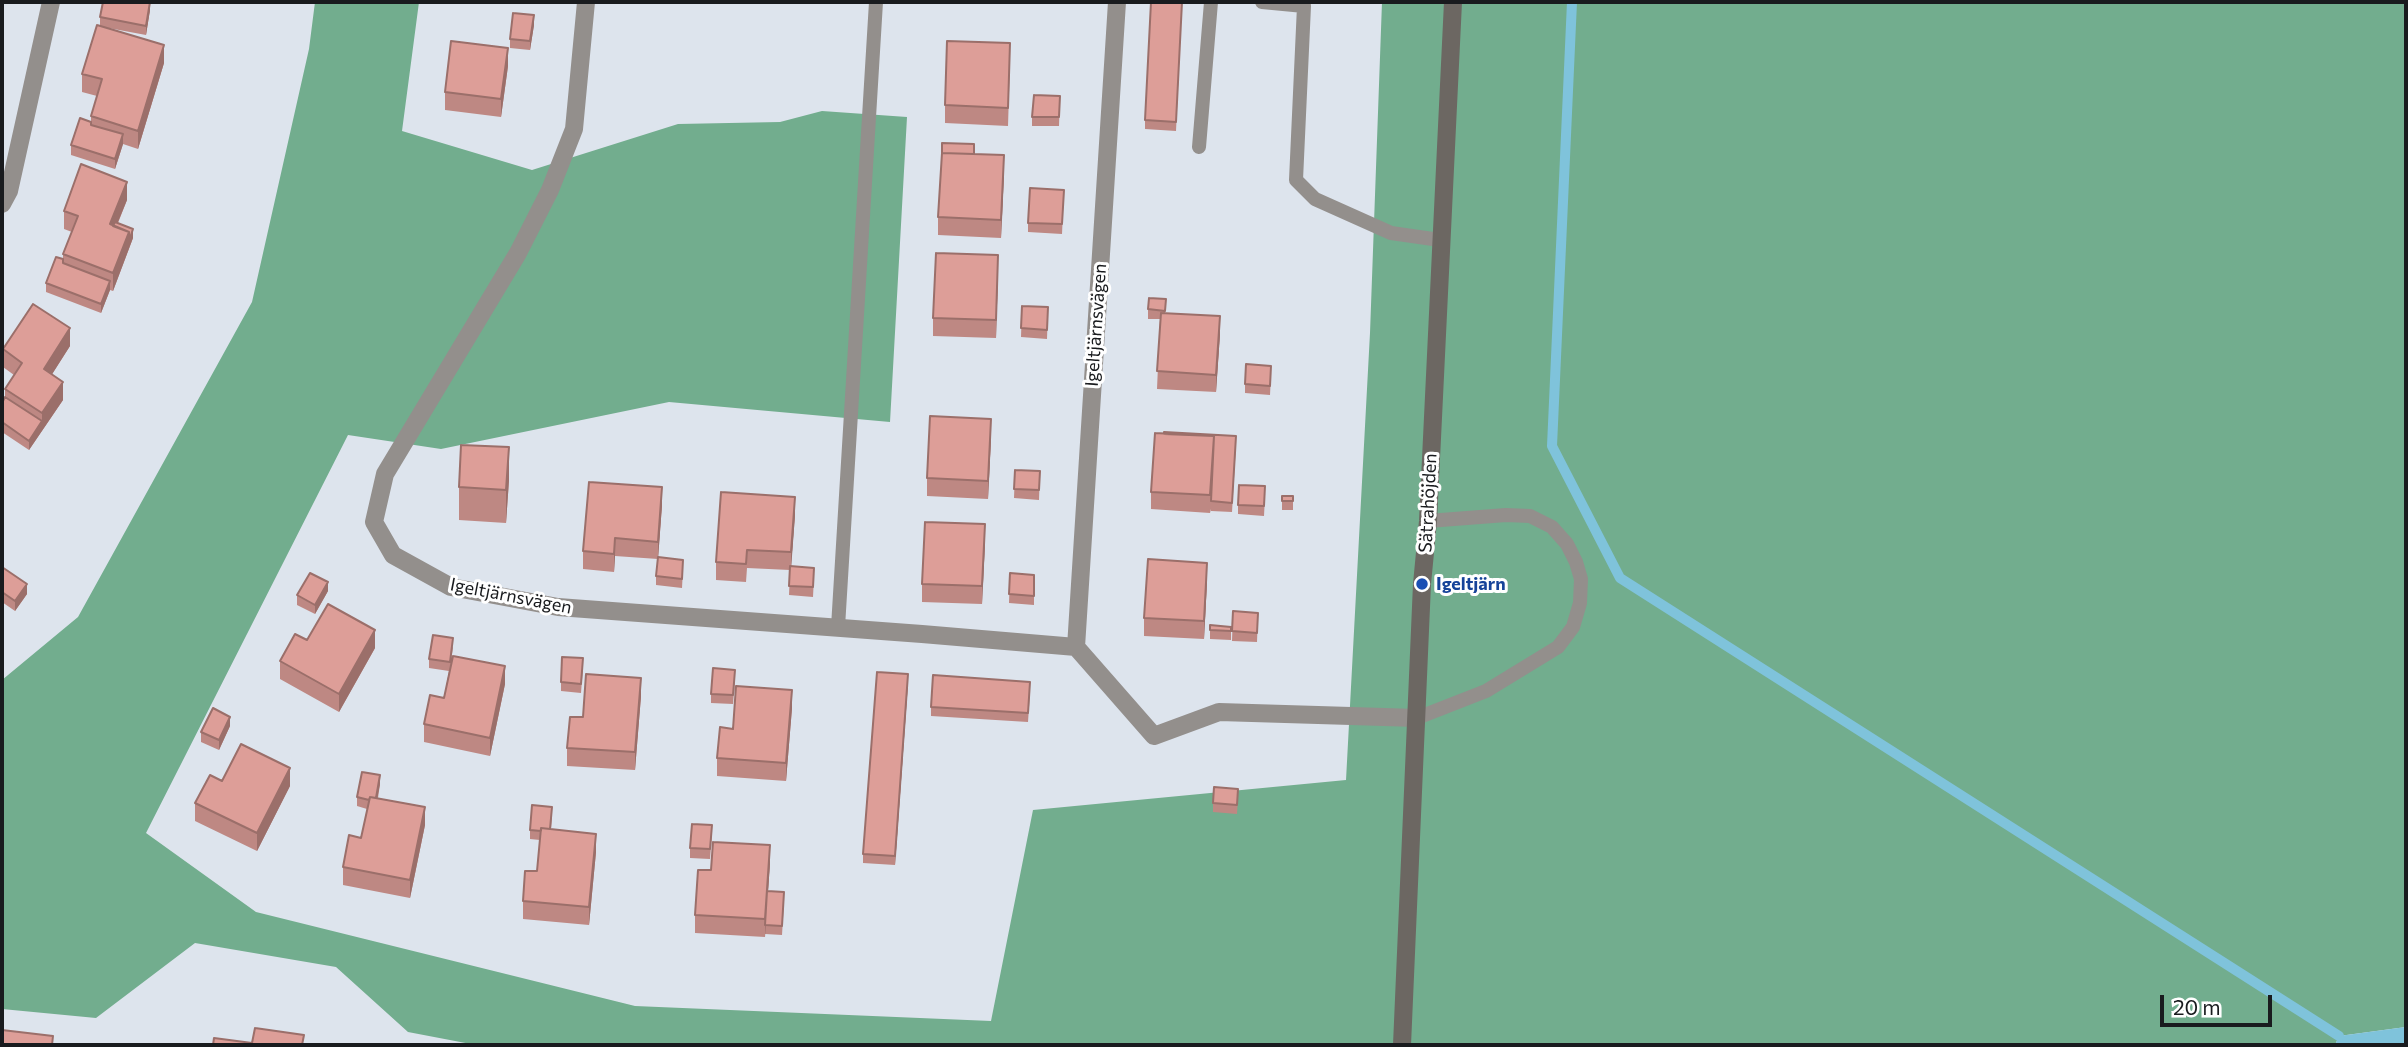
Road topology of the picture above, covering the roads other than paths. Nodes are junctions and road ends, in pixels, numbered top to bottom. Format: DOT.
graph roads {
  1 [pos="51,2"];
  2 [pos="586,2"];
  3 [pos="876,2"];
  4 [pos="1117,2"];
  5 [pos="1210,2"];
  6 [pos="1262,2"];
  7 [pos="1453,2"];
  8 [pos="1199,147"];
  9 [pos="2,204"];
  10 [pos="1440,240"];
  11 [pos="1428,521"];
  12 [pos="838,627"];
  13 [pos="1076,648"];
  14 [pos="1417,718"];
  15 [pos="1402,1045"];
  1 -- 9 [label="street"];
  2 -- 12 [label="street, Igeltjärnsvägen"];
  3 -- 12 [label="lane"];
  4 -- 13 [label="street, Igeltjärnsvägen"];
  5 -- 8 [label="lane"];
  6 -- 10 [label="lane"];
  7 -- 10 [label="street, Sätrahöjden"];
  10 -- 11 [label="street, Sätrahöjden"];
  11 -- 14 [label="street, Sätrahöjden"];
  11 -- 14 [label="lane"];
  12 -- 13 [label="street, Igeltjärnsvägen"];
  13 -- 14 [label="street"];
  14 -- 15 [label="street, Sätrahöjden"];
}
